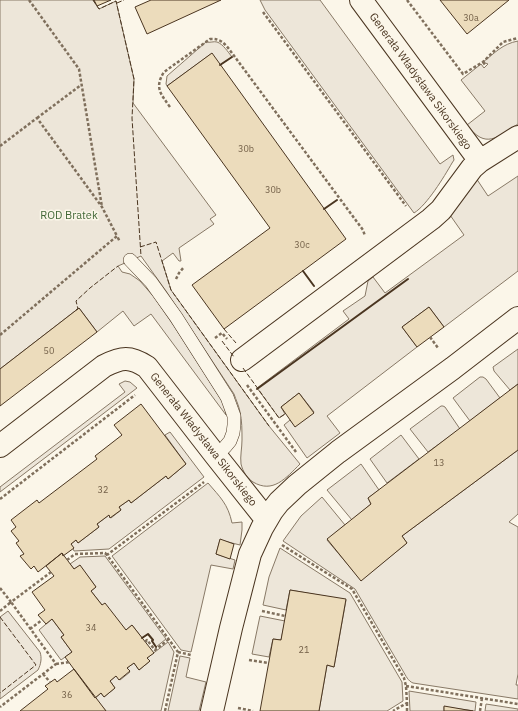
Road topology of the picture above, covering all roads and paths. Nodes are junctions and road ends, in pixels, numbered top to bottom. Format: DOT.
graph roads {
  1 [pos="29,0"];
  2 [pos="362,0"];
  3 [pos="407,0"];
  4 [pos="263,12"];
  5 [pos="518,38"];
  6 [pos="483,62"];
  7 [pos="486,66"];
  8 [pos="81,85"];
  9 [pos="170,107"];
  10 [pos="37,118"];
  11 [pos="518,137"];
  12 [pos="0,146"];
  13 [pos="480,161"];
  14 [pos="102,207"];
  15 [pos="407,209"];
  16 [pos="117,236"];
  17 [pos="366,239"];
  18 [pos="130,260"];
  19 [pos="518,318"];
  20 [pos="0,335"];
  21 [pos="226,338"];
  22 [pos="213,340"];
  23 [pos="242,360"];
  24 [pos="139,392"];
  25 [pos="255,395"];
  26 [pos="0,446"];
  27 [pos="216,456"];
  28 [pos="312,473"];
  29 [pos="206,480"];
  30 [pos="0,499"];
  31 [pos="266,519"];
  32 [pos="278,542"];
  33 [pos="107,555"];
  34 [pos="67,560"];
  35 [pos="51,572"];
  36 [pos="0,588"];
  37 [pos="11,602"];
  38 [pos="258,610"];
  39 [pos="0,611"];
  40 [pos="285,616"];
  41 [pos="42,620"];
  42 [pos="30,629"];
  43 [pos="169,639"];
  44 [pos="145,642"];
  45 [pos="178,652"];
  46 [pos="191,655"];
  47 [pos="246,659"];
  48 [pos="70,662"];
  49 [pos="269,663"];
  50 [pos="56,664"];
  51 [pos="43,674"];
  52 [pos="50,682"];
  53 [pos="406,686"];
  54 [pos="482,698"];
  55 [pos="407,703"];
  56 [pos="518,704"];
  57 [pos="0,707"];
  58 [pos="234,708"];
  59 [pos="165,711"];
  60 [pos="212,711"];
  61 [pos="253,711"];
  62 [pos="394,711"];
  63 [pos="407,711"];
  64 [pos="480,711"];
  1 -- 8 [label="path"];
  2 -- 13 [label="street, Generała Władysława Sikorskiego"];
  3 -- 6 [label="path"];
  4 -- 15 [label="path"];
  5 -- 6 [label="path"];
  6 -- 7 [label="path"];
  8 -- 10 [label="path"];
  8 -- 14 [label="path"];
  9 -- 17 [label="path"];
  10 -- 12 [label="path"];
  10 -- 14 [label="path"];
  11 -- 13 [label="street"];
  13 -- 23 [label="street"];
  14 -- 16 [label="path"];
  16 -- 18 [label="path"];
  16 -- 20 [label="path"];
  18 -- 27 [label="lane"];
  19 -- 28 [label="street, Generała Władysława Sikorskiego"];
  21 -- 22 [label="path"];
  24 -- 30 [label="path"];
  25 -- 28 [label="path"];
  26 -- 27 [label="street, Generała Władysława Sikorskiego"];
  27 -- 31 [label="street, Generała Władysława Sikorskiego"];
  28 -- 31 [label="street, Generała Władysława Sikorskiego"];
  29 -- 33 [label="path"];
  31 -- 60 [label="street, Generała Władysława Sikorskiego"];
  32 -- 53 [label="path"];
  33 -- 34 [label="path"];
  33 -- 43 [label="path"];
  35 -- 37 [label="path"];
  36 -- 37 [label="path"];
  37 -- 39 [label="path"];
  37 -- 42 [label="path"];
  38 -- 40 [label="path"];
  41 -- 42 [label="path"];
  42 -- 50 [label="path"];
  43 -- 44 [label="path"];
  43 -- 45 [label="path"];
  45 -- 46 [label="path"];
  45 -- 59 [label="path"];
  47 -- 49 [label="path"];
  48 -- 50 [label="path"];
  50 -- 51 [label="path"];
  51 -- 52 [label="path"];
  51 -- 57 [label="path"];
  53 -- 54 [label="path"];
  53 -- 55 [label="path"];
  54 -- 56 [label="path"];
  54 -- 64 [label="path"];
  55 -- 62 [label="path"];
  55 -- 63 [label="path"];
  58 -- 61 [label="path"];
}
